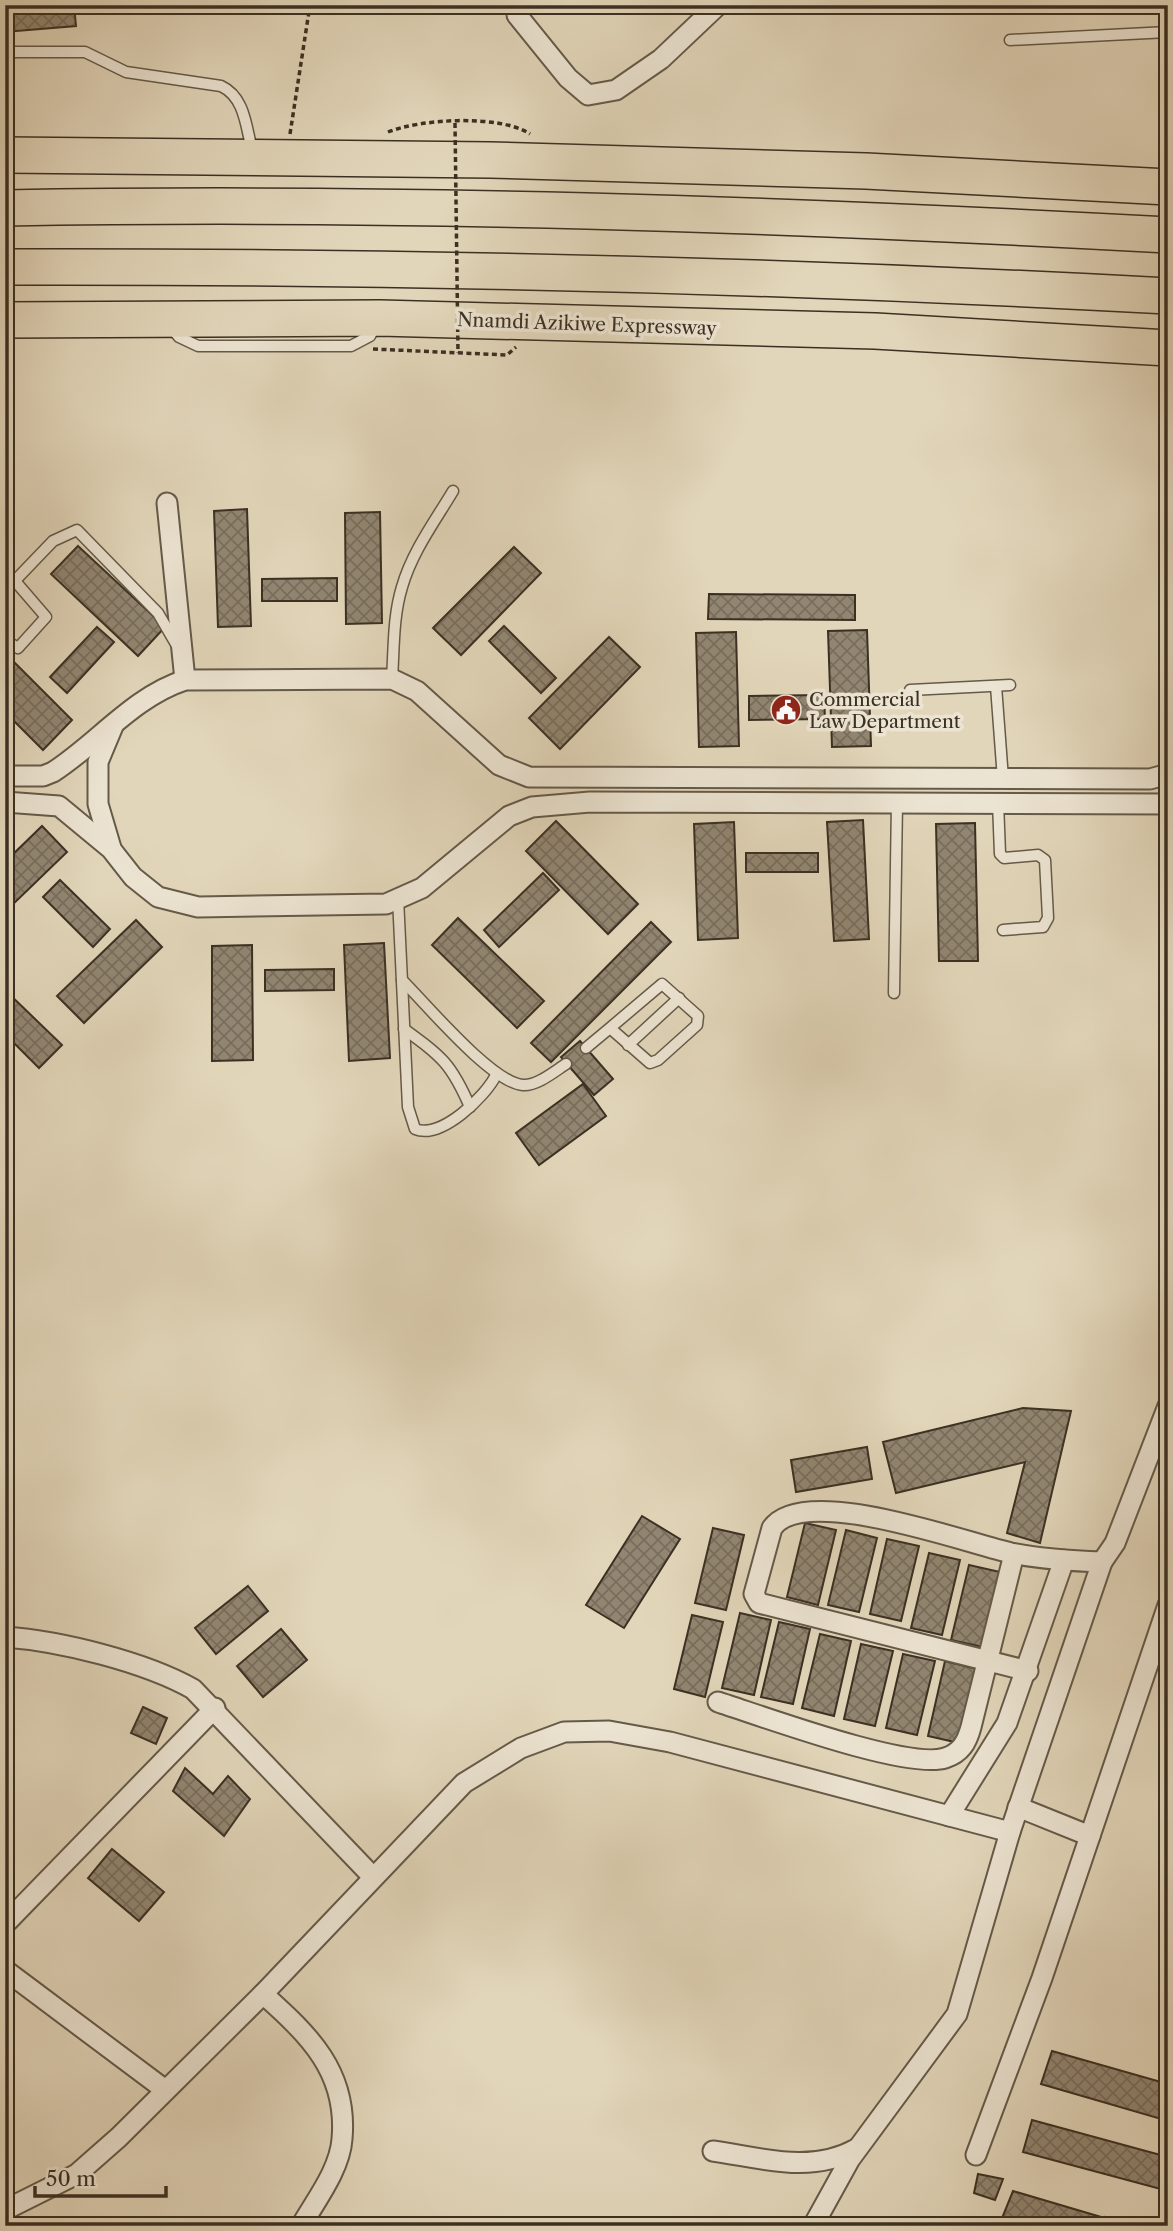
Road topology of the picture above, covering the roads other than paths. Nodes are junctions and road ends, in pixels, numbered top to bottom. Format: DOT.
graph roads {
  1 [pos="517,5"];
  2 [pos="718,5"];
  3 [pos="1168,32"];
  4 [pos="1010,40"];
  5 [pos="5,52"];
  6 [pos="5,155"];
  7 [pos="254,158"];
  8 [pos="490,160"];
  9 [pos="1168,187"];
  10 [pos="182,204"];
  11 [pos="5,208"];
  12 [pos="1168,235"];
  13 [pos="5,267"];
  14 [pos="416,269"];
  15 [pos="1168,296"];
  16 [pos="5,320"];
  17 [pos="583,325"];
  18 [pos="1168,348"];
  19 [pos="453,491"];
  20 [pos="167,503"];
  21 [pos="15,581"];
  22 [pos="5,591"];
  23 [pos="5,640"];
  24 [pos="183,659"];
  25 [pos="392,679"];
  26 [pos="185,680"];
  27 [pos="1010,685"];
  28 [pos="996,686"];
  29 [pos="910,690"];
  30 [pos="115,722"];
  31 [pos="5,776"];
  32 [pos="1003,779"];
  33 [pos="1162,779"];
  34 [pos="1162,799"];
  35 [pos="998,801"];
  36 [pos="5,802"];
  37 [pos="897,802"];
  38 [pos="111,849"];
  39 [pos="398,898"];
  40 [pos="1003,930"];
  41 [pos="402,980"];
  42 [pos="894,993"];
  43 [pos="679,998"];
  44 [pos="610,1028"];
  45 [pos="404,1029"];
  46 [pos="628,1045"];
  47 [pos="586,1048"];
  48 [pos="566,1064"];
  49 [pos="496,1075"];
  50 [pos="470,1107"];
  51 [pos="1168,1406"];
  52 [pos="1014,1553"];
  53 [pos="1064,1560"];
  54 [pos="1102,1562"];
  55 [pos="1168,1605"];
  56 [pos="5,1637"];
  57 [pos="987,1661"];
  58 [pos="1028,1671"];
  59 [pos="718,1702"];
  60 [pos="215,1708"];
  61 [pos="1018,1807"];
  62 [pos="949,1816"];
  63 [pos="1010,1832"];
  64 [pos="1090,1836"];
  65 [pos="373,1877"];
  66 [pos="5,1924"];
  67 [pos="5,1970"];
  68 [pos="263,1994"];
  69 [pos="164,2089"];
  70 [pos="860,2147"];
  71 [pos="713,2151"];
  72 [pos="976,2155"];
  73 [pos="5,2210"];
  74 [pos="300,2226"];
  75 [pos="813,2226"];
  1 -- 2 [label="street"];
  3 -- 4 [label="lane"];
  5 -- 7 [label="lane"];
  6 -- 7 [label="highway"];
  7 -- 8 [label="highway"];
  8 -- 9 [label="highway"];
  8 -- 10 [label="highway"];
  10 -- 11 [label="highway"];
  10 -- 12 [label="highway"];
  13 -- 14 [label="highway"];
  14 -- 15 [label="highway"];
  14 -- 17 [label="highway"];
  16 -- 17 [label="highway, Nnamdi Azikiwe Expressway"];
  17 -- 18 [label="highway, Nnamdi Azikiwe Expressway"];
  19 -- 25 [label="lane"];
  20 -- 24 [label="street"];
  21 -- 22 [label="lane"];
  21 -- 23 [label="lane"];
  21 -- 24 [label="lane"];
  24 -- 26 [label="street"];
  25 -- 26 [label="street"];
  25 -- 32 [label="street"];
  26 -- 30 [label="street"];
  27 -- 28 [label="lane"];
  28 -- 29 [label="lane"];
  28 -- 32 [label="lane"];
  30 -- 31 [label="street"];
  30 -- 38 [label="street"];
  32 -- 33 [label="street"];
  33 -- 34 [label="street"];
  34 -- 35 [label="street"];
  35 -- 37 [label="street"];
  35 -- 40 [label="lane"];
  36 -- 38 [label="street"];
  37 -- 39 [label="street"];
  37 -- 42 [label="lane"];
  38 -- 39 [label="street"];
  39 -- 41 [label="lane"];
  41 -- 45 [label="lane"];
  41 -- 49 [label="lane"];
  43 -- 44 [label="lane"];
  43 -- 46 [label="lane"];
  43 -- 46 [label="lane"];
  44 -- 46 [label="lane"];
  44 -- 47 [label="lane"];
  45 -- 50 [label="lane"];
  45 -- 50 [label="lane"];
  48 -- 49 [label="lane"];
  49 -- 50 [label="lane"];
  51 -- 54 [label="street"];
  52 -- 53 [label="street"];
  52 -- 57 [label="street"];
  52 -- 57 [label="street"];
  53 -- 54 [label="street"];
  53 -- 58 [label="street"];
  54 -- 61 [label="street"];
  55 -- 64 [label="street"];
  56 -- 60 [label="street"];
  57 -- 58 [label="street"];
  57 -- 59 [label="street"];
  58 -- 62 [label="street"];
  60 -- 65 [label="street"];
  60 -- 66 [label="street"];
  61 -- 63 [label="street"];
  61 -- 64 [label="street"];
  62 -- 63 [label="street"];
  62 -- 65 [label="street"];
  63 -- 70 [label="street"];
  64 -- 72 [label="street"];
  65 -- 68 [label="street"];
  67 -- 69 [label="street"];
  68 -- 69 [label="street"];
  68 -- 74 [label="street"];
  69 -- 73 [label="street"];
  70 -- 71 [label="street"];
  70 -- 75 [label="street"];
}
